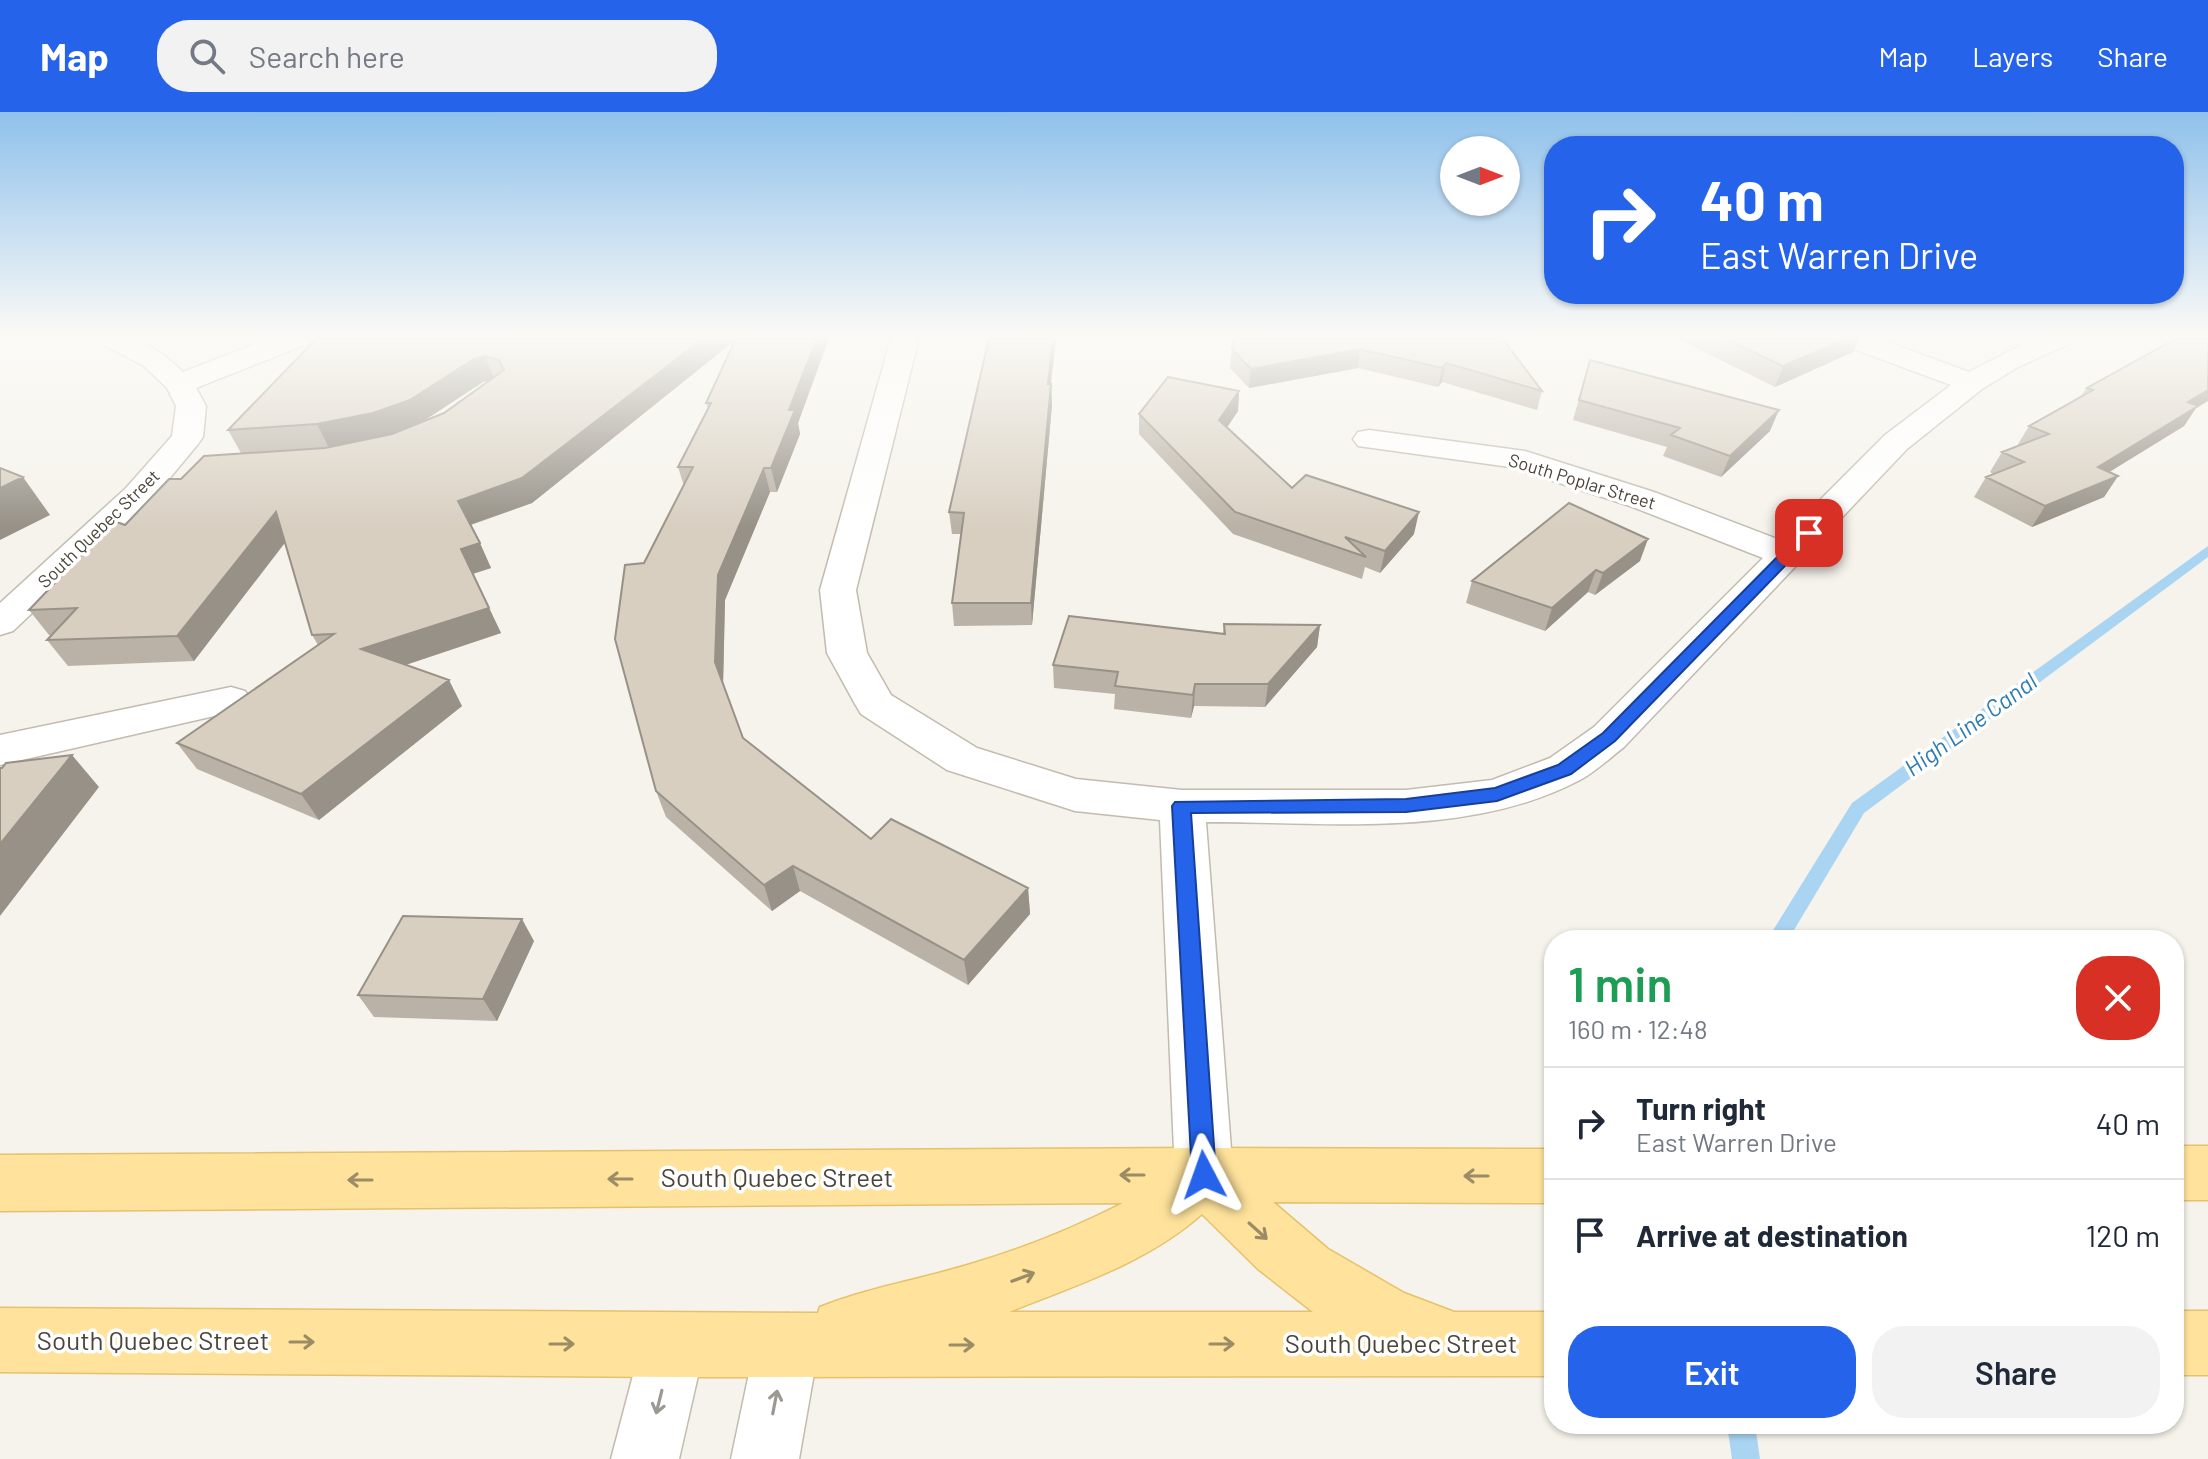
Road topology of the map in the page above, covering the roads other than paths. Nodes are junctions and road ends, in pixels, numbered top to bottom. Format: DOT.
graph roads {
  1 [pos="188,401"];
  2 [pos="888,401"];
  3 [pos="1949,401"];
  4 [pos="1369,439"];
  5 [pos="206,468"];
  6 [pos="162,469"];
  7 [pos="1787,555"];
  8 [pos="0,623"];
  9 [pos="231,700"];
  10 [pos="0,750"];
  11 [pos="1182,806"];
  12 [pos="2184,1173"];
  13 [pos="2208,1173"];
  14 [pos="1204,1175"];
  15 [pos="1544,1176"];
  16 [pos="0,1183"];
  17 [pos="0,1340"];
  18 [pos="2184,1343"];
  19 [pos="2208,1343"];
  20 [pos="1465,1344"];
  21 [pos="1544,1344"];
  22 [pos="673,1345"];
  23 [pos="787,1345"];
  24 [pos="645,1459"];
  25 [pos="765,1459"];
  1 -- 6 [label="street, South Quebec Street"];
  2 -- 11 [label="street"];
  3 -- 7 [label="street"];
  4 -- 7 [label="street, South Poplar Street"];
  5 -- 6 [label="street"];
  6 -- 8 [label="street, South Quebec Street"];
  7 -- 11 [label="street"];
  9 -- 10 [label="street"];
  11 -- 14 [label="street"];
  12 -- 13 [label="main road"];
  15 -- 14 [label="main road, South Quebec Street, one-way"];
  14 -- 16 [label="main road, South Quebec Street, one-way"];
  14 -- 20 [label="main road, one-way"];
  23 -- 14 [label="main road, one-way"];
  17 -- 22 [label="main road, South Quebec Street, one-way"];
  18 -- 19 [label="main road"];
  20 -- 21 [label="main road, South Quebec Street"];
  23 -- 20 [label="main road, South Quebec Street, one-way"];
  22 -- 23 [label="main road, South Quebec Street"];
  22 -- 24 [label="street, one-way"];
  25 -- 23 [label="street, one-way"];
}
